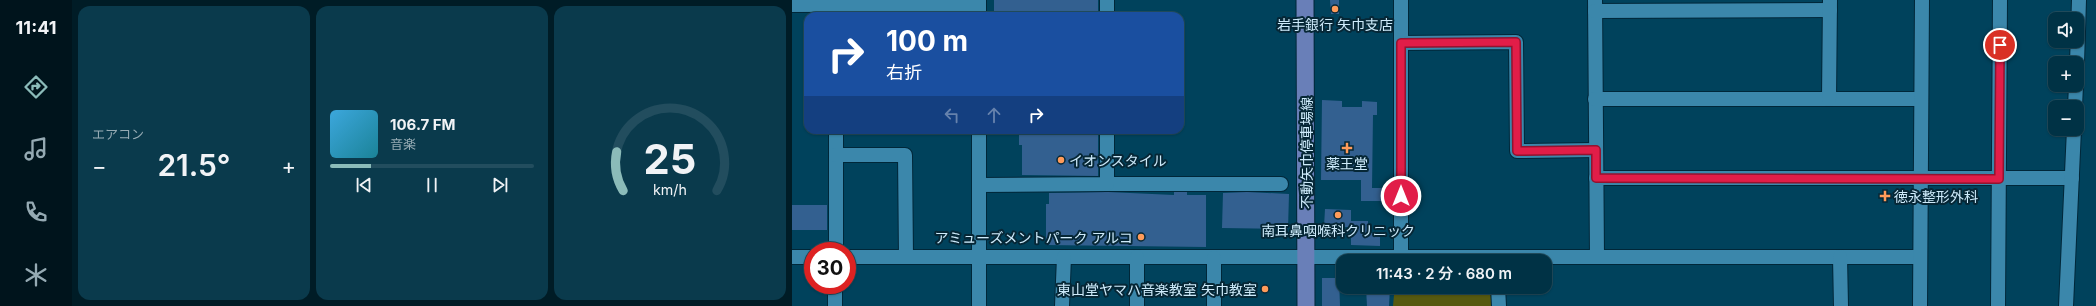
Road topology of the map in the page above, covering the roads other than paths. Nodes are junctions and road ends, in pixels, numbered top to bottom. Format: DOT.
graph roads {
  1 [pos="1107,0"];
  2 [pos="1305,0"];
  3 [pos="1401,0"];
  4 [pos="1922,0"];
  5 [pos="2000,0"];
  6 [pos="2079,0"];
  7 [pos="793,5"];
  8 [pos="1830,5"];
  9 [pos="1595,6"];
  10 [pos="979,7"];
  11 [pos="836,10"];
  12 [pos="1107,12"];
  13 [pos="1401,43"];
  14 [pos="2077,56"];
  15 [pos="1595,99"];
  16 [pos="1829,99"];
  17 [pos="1921,99"];
  18 [pos="836,134"];
  19 [pos="979,134"];
  20 [pos="1107,134"];
  21 [pos="2074,136"];
  22 [pos="1596,150"];
  23 [pos="836,155"];
  24 [pos="1596,178"];
  25 [pos="2072,178"];
  26 [pos="1921,179"];
  27 [pos="1999,179"];
  28 [pos="1107,184"];
  29 [pos="1281,184"];
  30 [pos="979,185"];
  31 [pos="836,242"];
  32 [pos="1401,254"];
  33 [pos="792,257"];
  34 [pos="804,257"];
  35 [pos="856,257"];
  36 [pos="906,257"];
  37 [pos="979,257"];
  38 [pos="1064,257"];
  39 [pos="1137,257"];
  40 [pos="1336,257"];
  41 [pos="1597,257"];
  42 [pos="1840,257"];
  43 [pos="1920,257"];
  44 [pos="1214,258"];
  45 [pos="1307,258"];
  46 [pos="1552,258"];
  47 [pos="835,294"];
  48 [pos="1498,294"];
  49 [pos="835,306"];
  50 [pos="979,306"];
  51 [pos="1062,306"];
  52 [pos="1137,306"];
  53 [pos="1214,306"];
  54 [pos="1306,306"];
  55 [pos="1499,306"];
  56 [pos="1841,306"];
  57 [pos="1920,306"];
  58 [pos="1998,306"];
  59 [pos="2066,306"];
  1 -- 12 [label="street"];
  2 -- 45 [label="main road, 不動矢巾停車場線"];
  3 -- 13 [label="street"];
  4 -- 17 [label="street"];
  5 -- 27 [label="street"];
  6 -- 14 [label="street"];
  7 -- 11 [label="street"];
  8 -- 9 [label="street"];
  8 -- 16 [label="street"];
  9 -- 15 [label="street"];
  10 -- 11 [label="street"];
  13 -- 22 [label="street"];
  13 -- 32 [label="street"];
  15 -- 16 [label="street"];
  15 -- 22 [label="street"];
  16 -- 17 [label="street"];
  17 -- 26 [label="street"];
  18 -- 23 [label="street"];
  19 -- 30 [label="street"];
  20 -- 28 [label="street"];
  21 -- 25 [label="street"];
  22 -- 24 [label="street"];
  23 -- 31 [label="street"];
  23 -- 36 [label="street"];
  24 -- 26 [label="street"];
  24 -- 41 [label="street"];
  25 -- 27 [label="street"];
  25 -- 59 [label="street"];
  26 -- 27 [label="street"];
  26 -- 43 [label="street"];
  27 -- 58 [label="street"];
  28 -- 29 [label="street"];
  28 -- 30 [label="street"];
  30 -- 37 [label="street"];
  33 -- 34 [label="street"];
  35 -- 36 [label="street"];
  36 -- 37 [label="street"];
  37 -- 38 [label="street"];
  37 -- 50 [label="street"];
  38 -- 39 [label="street"];
  38 -- 51 [label="street"];
  39 -- 44 [label="street"];
  39 -- 52 [label="street"];
  40 -- 45 [label="street"];
  41 -- 42 [label="street"];
  41 -- 46 [label="street"];
  42 -- 43 [label="street"];
  42 -- 56 [label="street"];
  43 -- 57 [label="street"];
  44 -- 45 [label="street"];
  44 -- 53 [label="street"];
  45 -- 54 [label="main road, 不動矢巾停車場線"];
  47 -- 49 [label="street"];
  48 -- 55 [label="street"];
}
